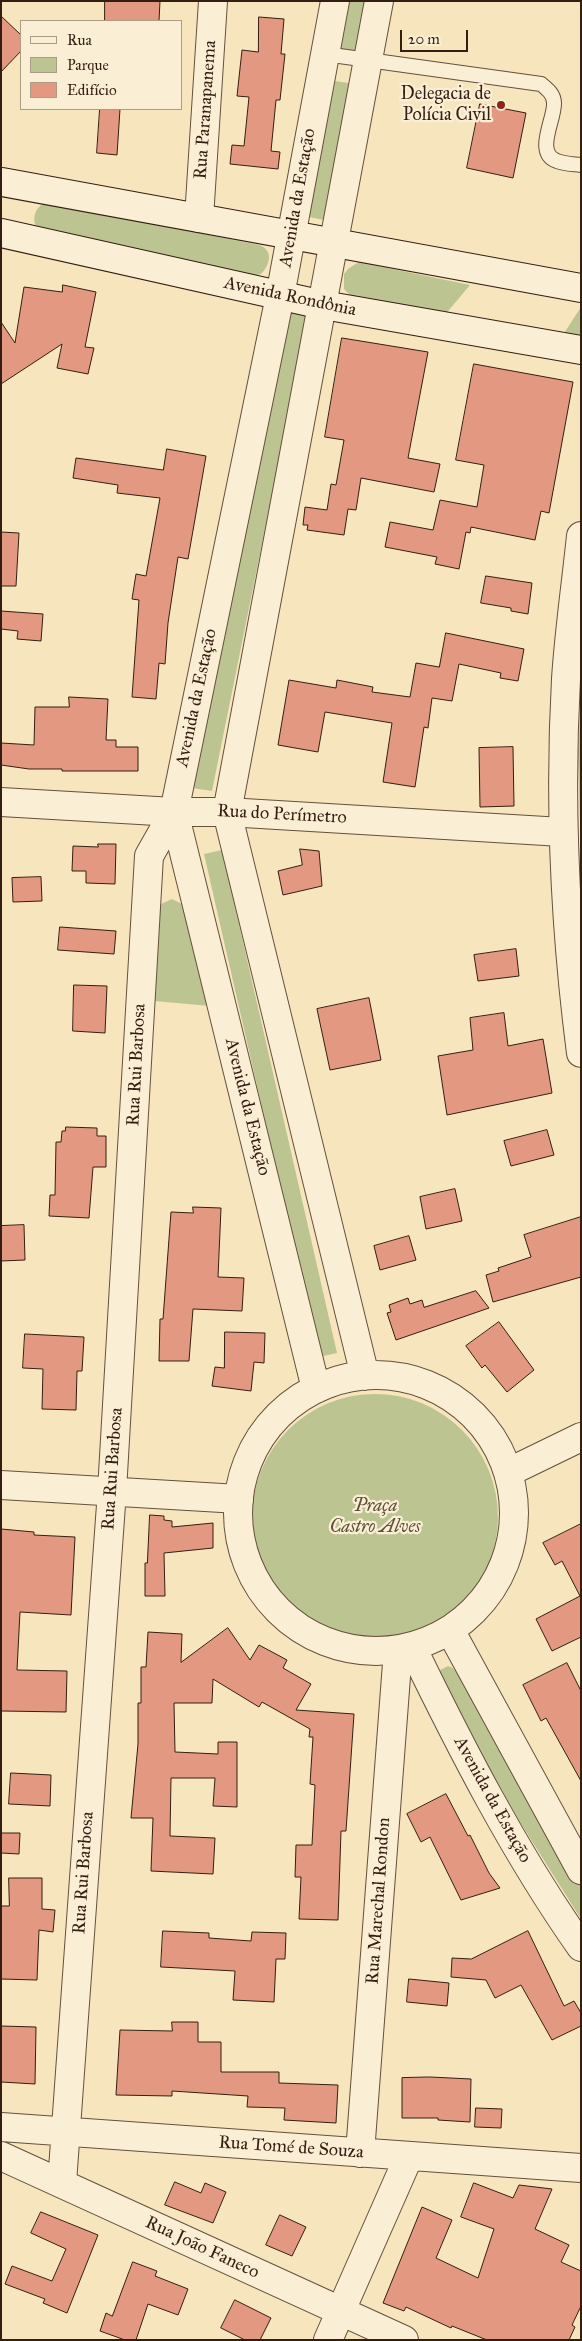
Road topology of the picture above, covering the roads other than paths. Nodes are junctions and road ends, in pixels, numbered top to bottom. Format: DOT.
graph roads {
  1 [pos="213,1"];
  2 [pos="335,1"];
  3 [pos="380,1"];
  4 [pos="325,54"];
  5 [pos="368,60"];
  6 [pos="581,165"];
  7 [pos="2,179"];
  8 [pos="199,218"];
  9 [pos="1,233"];
  10 [pos="291,236"];
  11 [pos="333,244"];
  12 [pos="581,288"];
  13 [pos="280,296"];
  14 [pos="323,305"];
  15 [pos="581,350"];
  16 [pos="581,536"];
  17 [pos="1,802"];
  18 [pos="174,812"];
  19 [pos="227,812"];
  20 [pos="562,832"];
  21 [pos="581,1053"];
  22 [pos="364,1376"];
  23 [pos="316,1389"];
  24 [pos="581,1437"];
  25 [pos="509,1472"];
  26 [pos="1,1485"];
  27 [pos="112,1491"];
  28 [pos="239,1500"];
  29 [pos="450,1630"];
  30 [pos="405,1648"];
  31 [pos="581,1870"];
  32 [pos="581,1947"];
  33 [pos="1,2127"];
  34 [pos="65,2132"];
  35 [pos="360,2153"];
  36 [pos="1,2156"];
  37 [pos="409,2156"];
  38 [pos="581,2168"];
  39 [pos="62,2184"];
  40 [pos="340,2312"];
  41 [pos="328,2340"];
  42 [pos="404,2340"];
  1 -- 8 [label="street, Rua Paranapanema"];
  2 -- 4 [label="street, Avenida da Estação"];
  3 -- 5 [label="street"];
  4 -- 5 [label="lane"];
  4 -- 10 [label="street, Avenida da Estação"];
  5 -- 6 [label="lane"];
  5 -- 11 [label="street"];
  7 -- 8 [label="street"];
  8 -- 10 [label="street"];
  9 -- 13 [label="street, Avenida Rondônia"];
  10 -- 11 [label="street"];
  10 -- 13 [label="street, Avenida da Estação"];
  11 -- 12 [label="street"];
  11 -- 14 [label="street"];
  13 -- 14 [label="street, Avenida Rondônia"];
  13 -- 18 [label="street, Avenida da Estação"];
  14 -- 15 [label="street, Avenida Rondônia"];
  14 -- 19 [label="street"];
  16 -- 20 [label="street"];
  17 -- 18 [label="street, Rua do Perímetro"];
  18 -- 19 [label="street, Rua do Perímetro"];
  18 -- 23 [label="street, Avenida da Estação"];
  18 -- 27 [label="street, Rua Rui Barbosa"];
  19 -- 20 [label="street, Rua do Perímetro"];
  19 -- 22 [label="street"];
  20 -- 21 [label="street"];
  22 -- 23 [label="street"];
  22 -- 25 [label="street"];
  23 -- 28 [label="street"];
  24 -- 25 [label="street"];
  25 -- 29 [label="street"];
  26 -- 27 [label="street"];
  27 -- 28 [label="street"];
  27 -- 34 [label="street, Rua Rui Barbosa"];
  28 -- 30 [label="street"];
  29 -- 30 [label="street"];
  29 -- 31 [label="street"];
  30 -- 32 [label="street, Avenida da Estação"];
  30 -- 35 [label="street, Rua Marechal Rondon"];
  33 -- 34 [label="street, Rua Tomé de Souza"];
  34 -- 35 [label="street, Rua Tomé de Souza"];
  34 -- 39 [label="street, Rua Rui Barbosa"];
  35 -- 37 [label="street, Rua Tomé de Souza"];
  36 -- 39 [label="street, Rua João Faneco"];
  37 -- 38 [label="street, Rua Tomé de Souza"];
  37 -- 40 [label="street"];
  39 -- 40 [label="street, Rua João Faneco"];
  40 -- 41 [label="street"];
  40 -- 42 [label="street, Rua João Faneco"];
}
